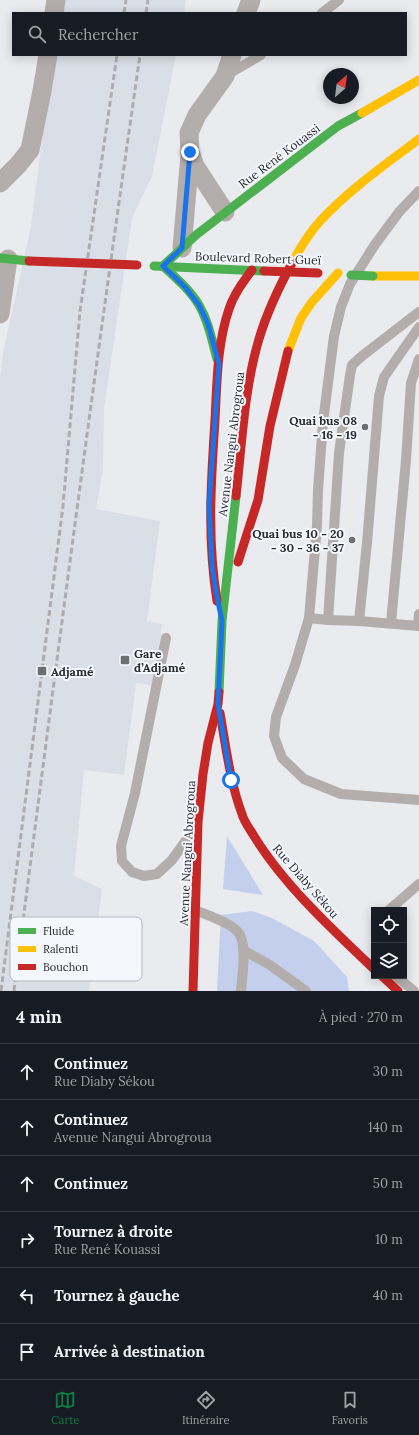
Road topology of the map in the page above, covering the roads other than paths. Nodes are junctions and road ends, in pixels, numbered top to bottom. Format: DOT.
graph roads {
  1 [pos="56,0"];
  2 [pos="250,0"];
  3 [pos="339,0"];
  4 [pos="54,12"];
  5 [pos="246,12"];
  6 [pos="323,12"];
  7 [pos="48,56"];
  8 [pos="232,56"];
  9 [pos="259,56"];
  10 [pos="225,76"];
  11 [pos="419,80"];
  12 [pos="419,139"];
  13 [pos="190,152"];
  14 [pos="0,183"];
  15 [pos="419,191"];
  16 [pos="225,212"];
  17 [pos="182,248"];
  18 [pos="4,258"];
  19 [pos="163,266"];
  20 [pos="252,270"];
  21 [pos="338,273"];
  22 [pos="419,276"];
  23 [pos="0,308"];
  24 [pos="419,312"];
  25 [pos="419,328"];
  26 [pos="419,359"];
  27 [pos="219,364"];
  28 [pos="226,595"];
  29 [pos="419,614"];
  30 [pos="309,618"];
  31 [pos="328,620"];
  32 [pos="222,621"];
  33 [pos="359,621"];
  34 [pos="391,624"];
  35 [pos="418,626"];
  36 [pos="166,638"];
  37 [pos="218,704"];
  38 [pos="419,800"];
  39 [pos="198,822"];
  40 [pos="419,884"];
  41 [pos="392,907"];
  42 [pos="195,910"];
  43 [pos="244,950"];
  44 [pos="371,966"];
  45 [pos="385,979"];
  46 [pos="400,979"];
  47 [pos="192,991"];
  48 [pos="241,991"];
  49 [pos="306,991"];
  50 [pos="398,991"];
  51 [pos="414,991"];
  1 -- 4 [label="street"];
  2 -- 5 [label="street"];
  3 -- 6 [label="lane"];
  7 -- 14 [label="street"];
  8 -- 10 [label="street"];
  9 -- 10 [label="lane"];
  10 -- 13 [label="street"];
  11 -- 16 [label="main road, Rue René Kouassi"];
  12 -- 28 [label="main road, Avenue Nangui Abrogroua"];
  13 -- 16 [label="street"];
  13 -- 17 [label="street"];
  15 -- 30 [label="lane"];
  16 -- 17 [label="main road, Rue René Kouassi"];
  17 -- 19 [label="main road, Rue René Kouassi"];
  18 -- 19 [label="main road, Boulevard Robert Gueï, bridge"];
  18 -- 23 [label="street"];
  19 -- 20 [label="main road, Boulevard Robert Gueï"];
  19 -- 27 [label="main road"];
  20 -- 21 [label="main road, Boulevard Robert Gueï, bridge"];
  20 -- 27 [label="main road"];
  21 -- 22 [label="main road, Boulevard Robert Gueï, bridge"];
  21 -- 28 [label="main road"];
  24 -- 31 [label="lane"];
  25 -- 33 [label="lane"];
  26 -- 34 [label="lane"];
  27 -- 32 [label="main road, Avenue Nangui Abrogroua"];
  28 -- 32 [label="main road, Avenue Nangui Abrogroua"];
  29 -- 35 [label="lane"];
  30 -- 31 [label="lane"];
  30 -- 38 [label="lane"];
  31 -- 33 [label="lane"];
  32 -- 37 [label="main road, Avenue Nangui Abrogroua"];
  33 -- 34 [label="lane"];
  34 -- 35 [label="lane"];
  36 -- 39 [label="lane"];
  37 -- 39 [label="main road, Avenue Nangui Abrogroua"];
  37 -- 44 [label="main road, Rue Diaby Sékou"];
  39 -- 42 [label="main road, Avenue Nangui Abrogroua"];
  40 -- 41 [label="lane"];
  42 -- 43 [label="lane"];
  42 -- 47 [label="main road, Avenue Nangui Abrogroua"];
  43 -- 48 [label="lane"];
  43 -- 49 [label="lane"];
  45 -- 50 [label="main road"];
  46 -- 51 [label="lane"];
}
